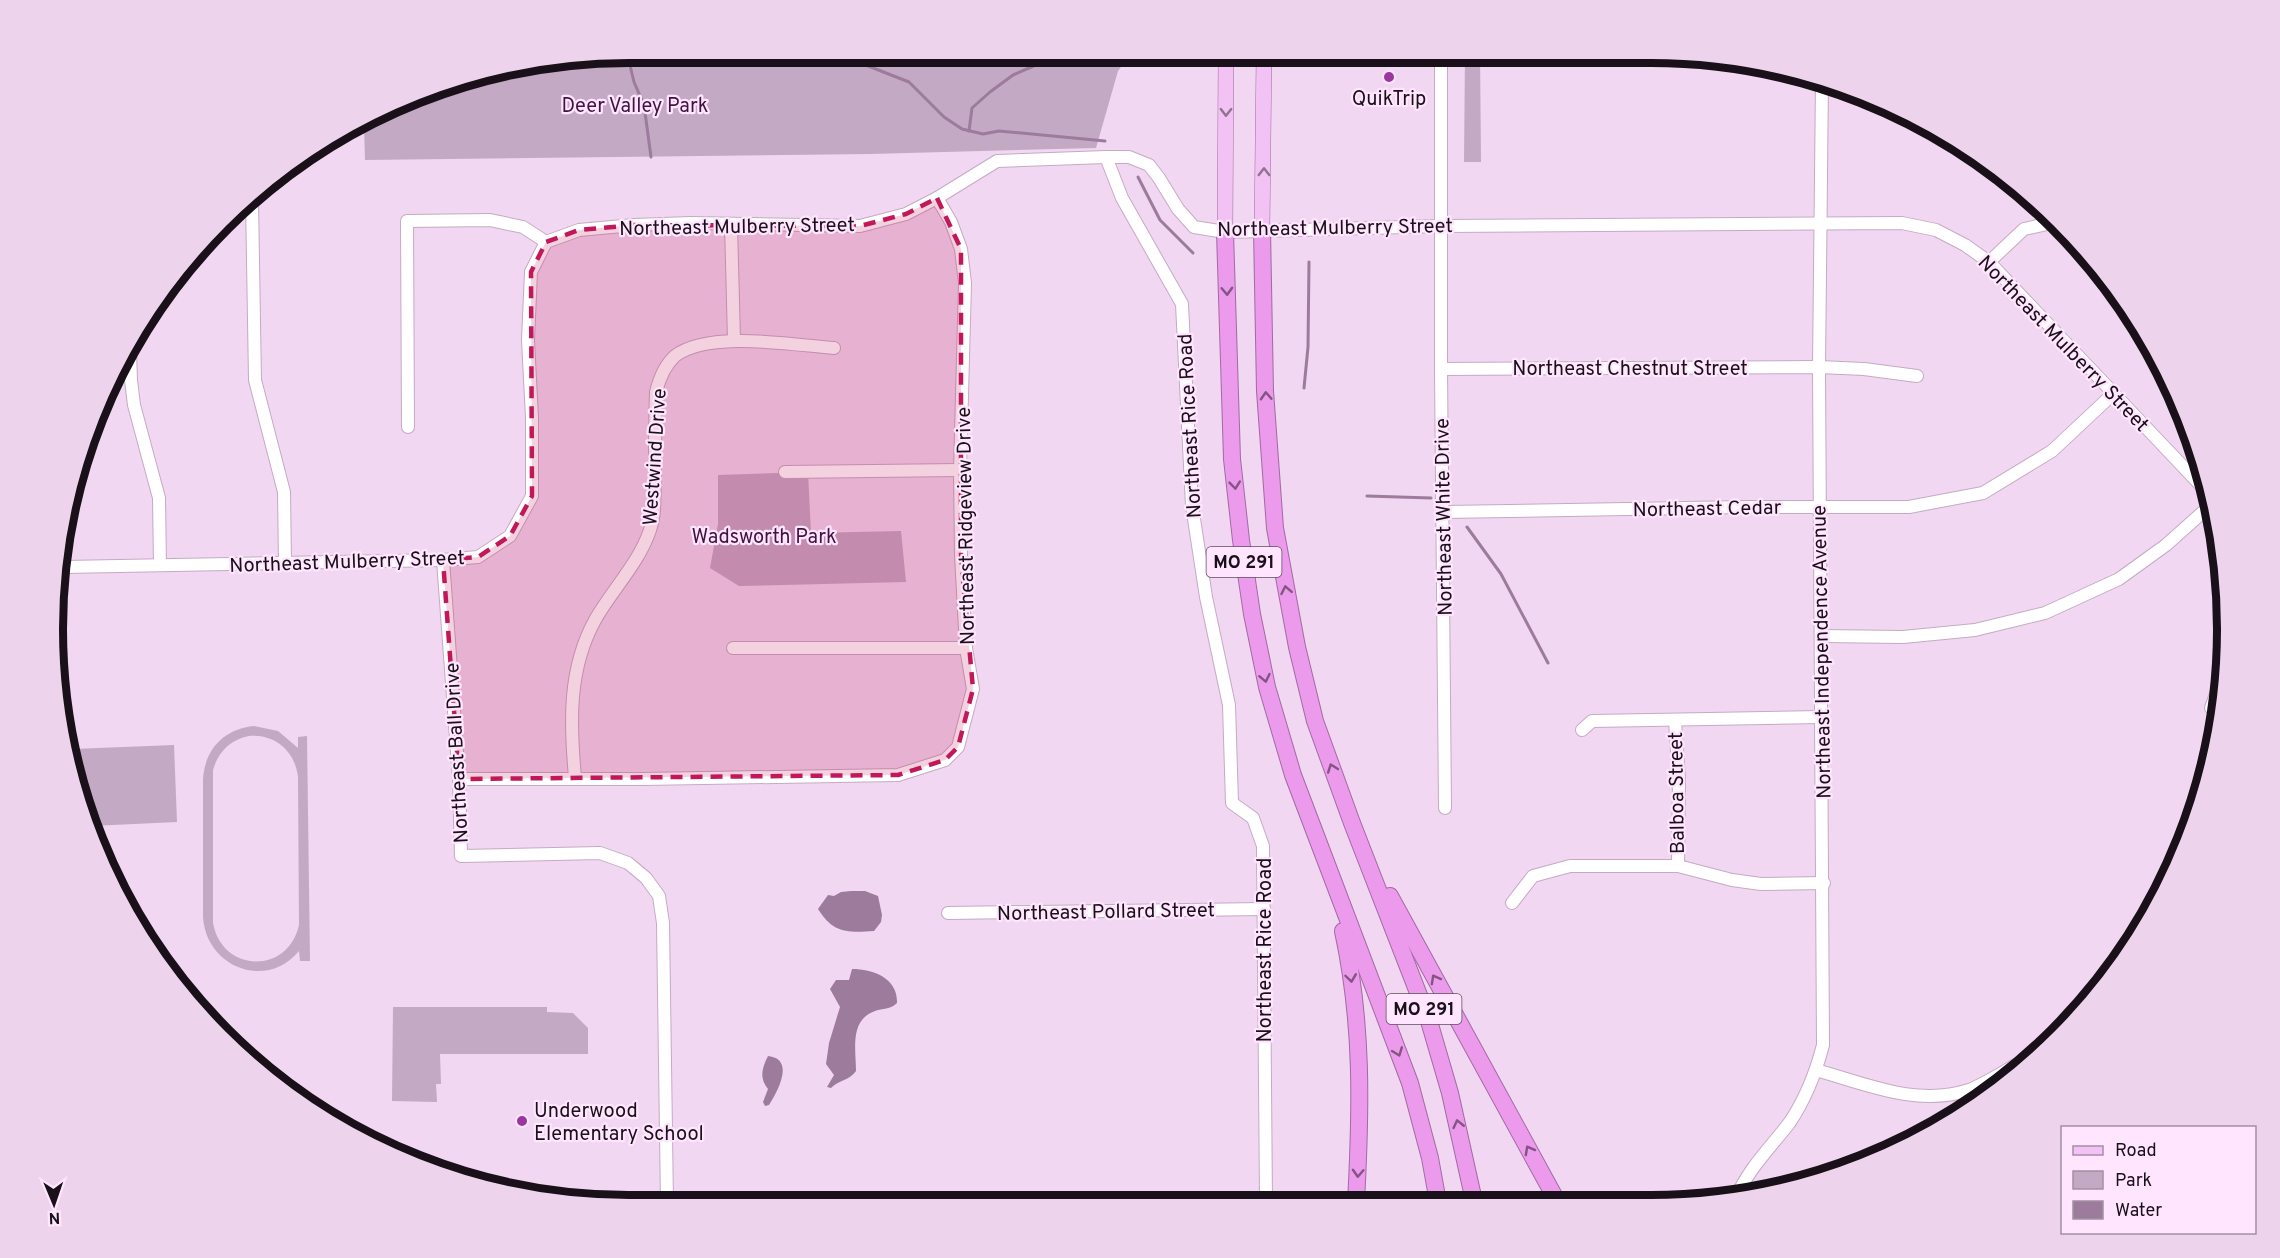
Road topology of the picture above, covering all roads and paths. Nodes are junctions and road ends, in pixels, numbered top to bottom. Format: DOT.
graph roads {
  1 [pos="1226,63"];
  2 [pos="1264,63"];
  3 [pos="1441,63"];
  4 [pos="1821,89"];
  5 [pos="1106,157"];
  6 [pos="937,198"];
  7 [pos="252,207"];
  8 [pos="1821,223"];
  9 [pos="731,224"];
  10 [pos="2046,224"];
  11 [pos="1441,226"];
  12 [pos="1262,230"];
  13 [pos="1225,232"];
  14 [pos="546,242"];
  15 [pos="1989,262"];
  16 [pos="734,340"];
  17 [pos="834,348"];
  18 [pos="130,362"];
  19 [pos="1819,368"];
  20 [pos="1441,369"];
  21 [pos="1917,376"];
  22 [pos="2114,393"];
  23 [pos="408,427"];
  24 [pos="960,470"];
  25 [pos="785,472"];
  26 [pos="2198,482"];
  27 [pos="1819,506"];
  28 [pos="2204,511"];
  29 [pos="1444,512"];
  30 [pos="443,560"];
  31 [pos="285,563"];
  32 [pos="160,566"];
  33 [pos="67,567"];
  34 [pos="1822,636"];
  35 [pos="733,648"];
  36 [pos="966,648"];
  37 [pos="1821,717"];
  38 [pos="1675,721"];
  39 [pos="1582,730"];
  40 [pos="574,777"];
  41 [pos="459,778"];
  42 [pos="1445,808"];
  43 [pos="1352,823"];
  44 [pos="1678,866"];
  45 [pos="1332,880"];
  46 [pos="1824,884"];
  47 [pos="1512,903"];
  48 [pos="1264,909"];
  49 [pos="948,913"];
  50 [pos="1816,1070"];
  51 [pos="2005,1070"];
  52 [pos="1740,1187"];
  53 [pos="667,1195"];
  54 [pos="1266,1195"];
  55 [pos="1356,1195"];
  56 [pos="1436,1195"];
  57 [pos="1473,1195"];
  58 [pos="1554,1195"];
  1 -- 13 [label="main road, MO 291, one-way"];
  12 -- 2 [label="main road, MO 291, one-way"];
  3 -- 11 [label="street, Northeast White Drive"];
  4 -- 8 [label="street, Northeast Independence Avenue"];
  5 -- 6 [label="street, Northeast Mulberry Street"];
  5 -- 13 [label="street, Northeast Mulberry Street"];
  5 -- 48 [label="street, Northeast Rice Road"];
  6 -- 9 [label="street, Northeast Mulberry Street"];
  6 -- 24 [label="street, Northeast Ridgeview Drive"];
  7 -- 31 [label="street"];
  8 -- 11 [label="street, Northeast Mulberry Street"];
  8 -- 15 [label="street, Northeast Mulberry Street"];
  8 -- 19 [label="street, Northeast Independence Avenue"];
  9 -- 14 [label="street, Northeast Mulberry Street"];
  9 -- 16 [label="street"];
  10 -- 15 [label="street"];
  11 -- 12 [label="street, Northeast Mulberry Street"];
  11 -- 20 [label="street, Northeast White Drive"];
  12 -- 13 [label="street, Northeast Mulberry Street"];
  43 -- 12 [label="highway, MO 291, one-way"];
  13 -- 45 [label="highway, MO 291, one-way"];
  14 -- 23 [label="street"];
  14 -- 30 [label="street, Northeast Mulberry Street"];
  15 -- 22 [label="street, Northeast Mulberry Street"];
  16 -- 17 [label="street, Westwind Drive"];
  16 -- 40 [label="street, Westwind Drive"];
  18 -- 32 [label="street"];
  19 -- 20 [label="street, Northeast Chestnut Street"];
  19 -- 21 [label="street, Northeast Chestnut Street"];
  19 -- 27 [label="street, Northeast Independence Avenue"];
  20 -- 29 [label="street, Northeast White Drive"];
  22 -- 26 [label="street, Northeast Mulberry Street"];
  22 -- 27 [label="street, Northeast Cedar"];
  24 -- 25 [label="street"];
  24 -- 36 [label="street, Northeast Ridgeview Drive"];
  27 -- 29 [label="street, Northeast Cedar"];
  27 -- 34 [label="street, Northeast Independence Avenue"];
  28 -- 34 [label="street"];
  29 -- 42 [label="street, Northeast White Drive"];
  30 -- 31 [label="street, Northeast Mulberry Street"];
  30 -- 41 [label="street, Northeast Ball Drive"];
  31 -- 32 [label="street, Northeast Mulberry Street"];
  32 -- 33 [label="street, Northeast Mulberry Street"];
  34 -- 37 [label="street, Northeast Independence Avenue"];
  35 -- 36 [label="street"];
  36 -- 40 [label="street, Northeast Ridgeview Drive"];
  37 -- 38 [label="street"];
  37 -- 46 [label="street, Northeast Independence Avenue"];
  38 -- 39 [label="street"];
  38 -- 44 [label="street, Balboa Street"];
  40 -- 41 [label="street, Northeast Ridgeview Drive"];
  41 -- 53 [label="street, Northeast Ball Drive"];
  57 -- 43 [label="highway, MO 291, one-way"];
  58 -- 43 [label="highway, one-way"];
  44 -- 46 [label="street"];
  44 -- 47 [label="street"];
  45 -- 55 [label="highway, one-way"];
  45 -- 56 [label="highway, MO 291, one-way"];
  46 -- 50 [label="street, Northeast Independence Avenue"];
  48 -- 49 [label="street, Northeast Pollard Street"];
  48 -- 54 [label="street, Northeast Rice Road"];
  50 -- 51 [label="street"];
  50 -- 52 [label="street, Northeast Independence Avenue"];
}
